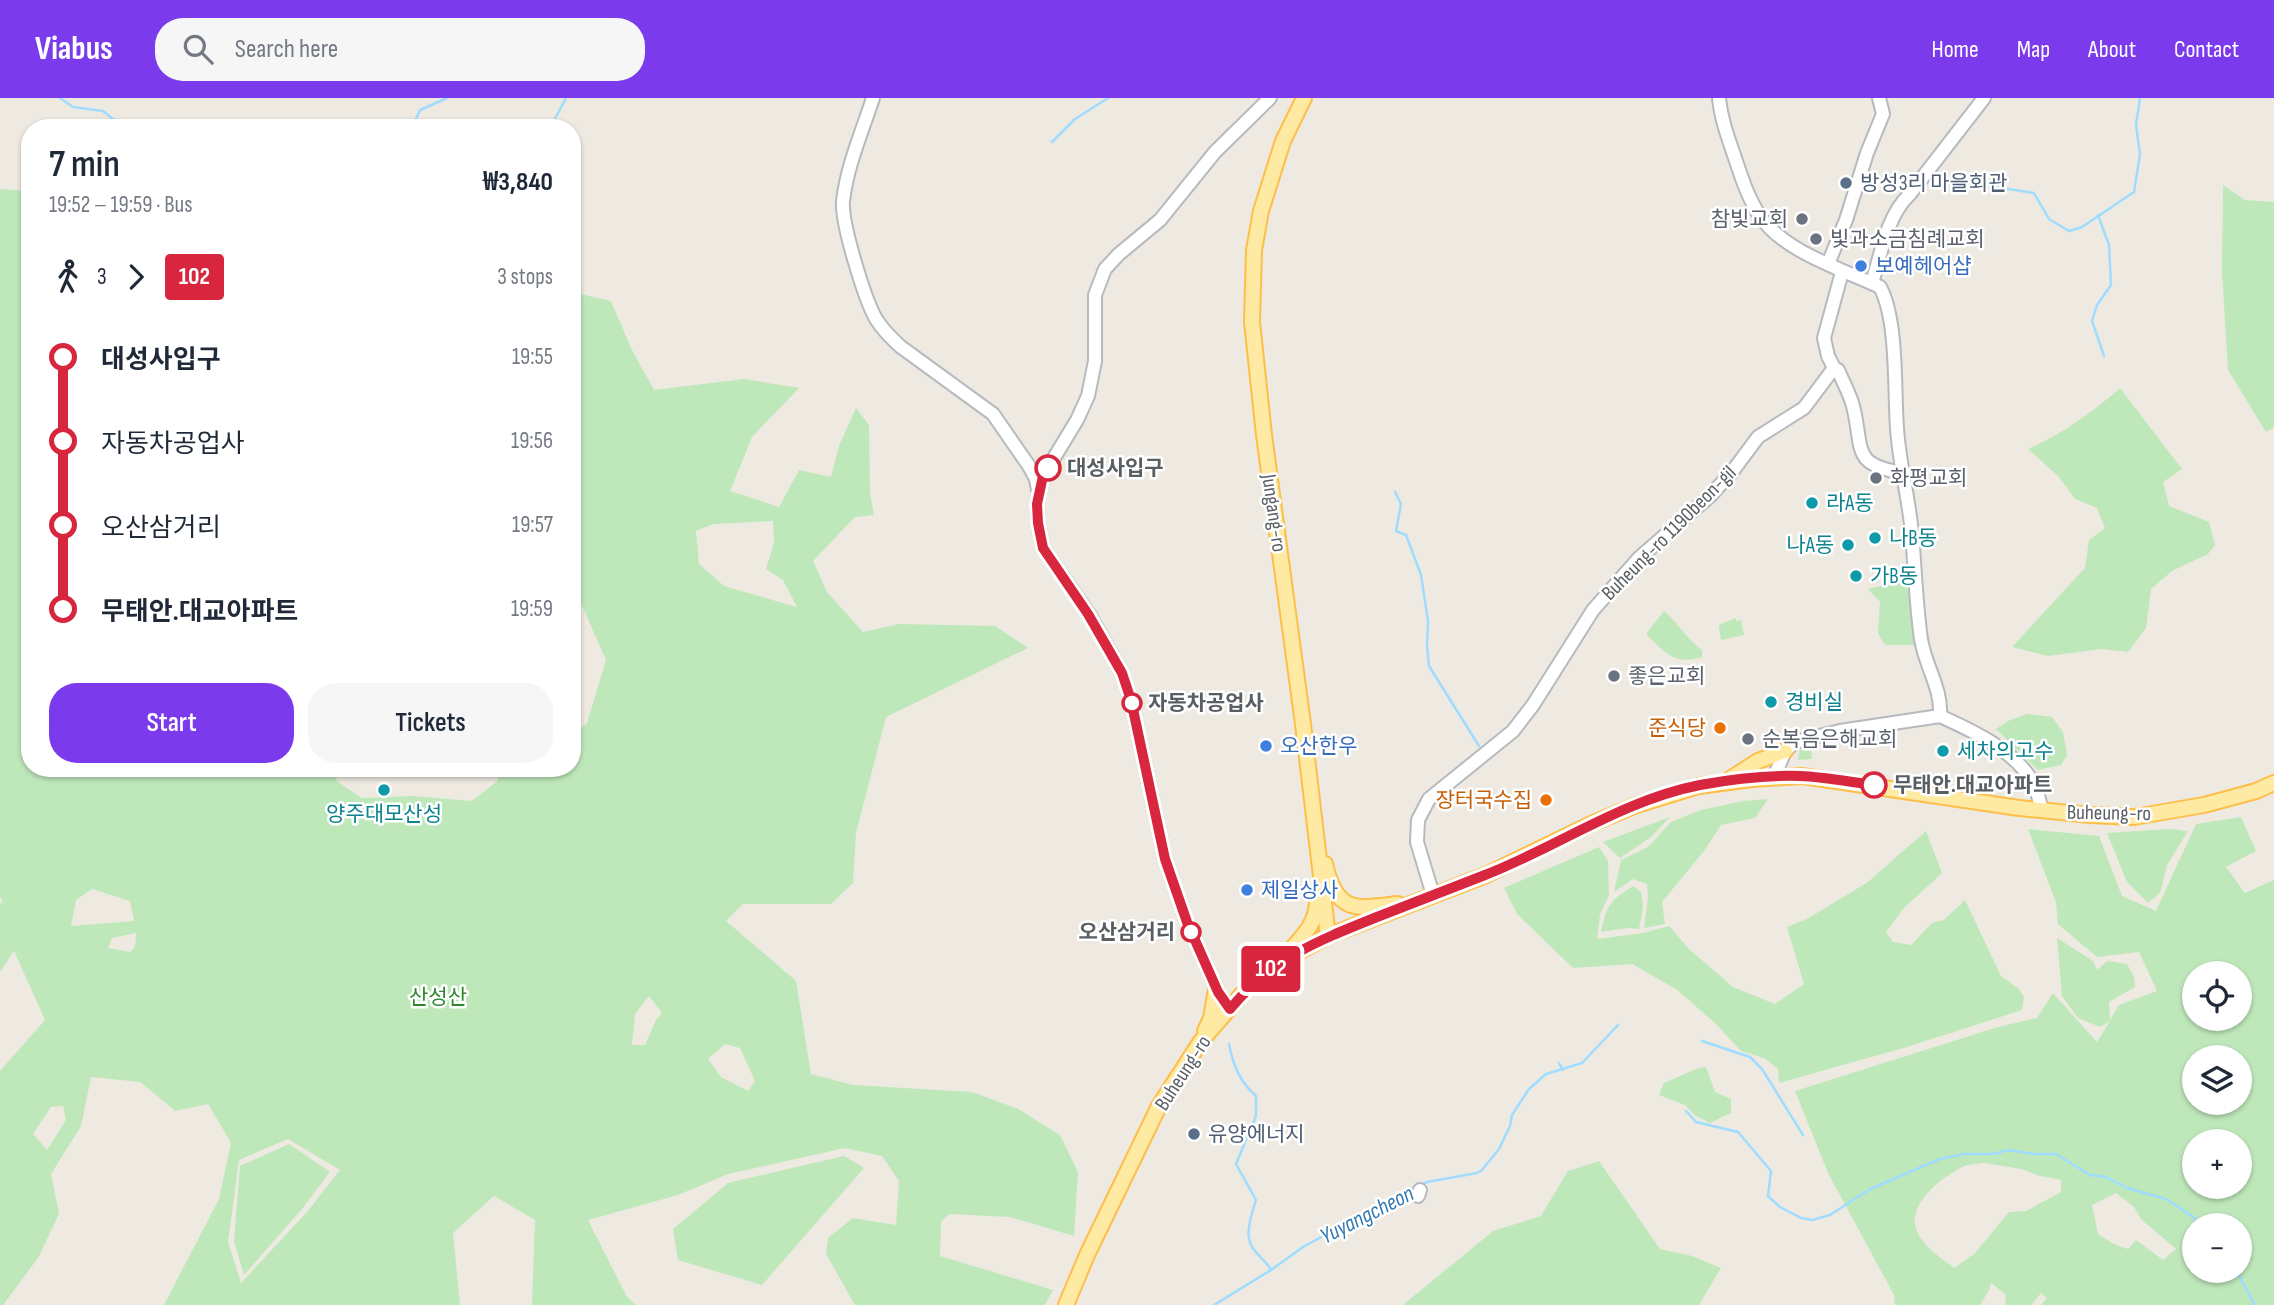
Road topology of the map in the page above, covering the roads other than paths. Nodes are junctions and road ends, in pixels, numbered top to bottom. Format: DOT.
graph roads {
  1 [pos="873,98"];
  2 [pos="1270,98"];
  3 [pos="1304,98"];
  4 [pos="1718,98"];
  5 [pos="1879,98"];
  6 [pos="1984,98"];
  7 [pos="1828,264"];
  8 [pos="1842,272"];
  9 [pos="1872,283"];
  10 [pos="1834,368"];
  11 [pos="1904,473"];
  12 [pos="1039,492"];
  13 [pos="1940,716"];
  14 [pos="1785,751"];
  15 [pos="1774,777"];
  16 [pos="1723,783"];
  17 [pos="2274,783"];
  18 [pos="2042,810"];
  19 [pos="1313,813"];
  20 [pos="1319,864"];
  21 [pos="1433,895"];
  22 [pos="1416,901"];
  23 [pos="1328,936"];
  24 [pos="1277,965"];
  25 [pos="1216,989"];
  26 [pos="1230,1009"];
  27 [pos="1201,1041"];
  28 [pos="1066,1305"];
  1 -- 12 [label="street"];
  2 -- 12 [label="street"];
  3 -- 19 [label="main road, Jungang-ro"];
  4 -- 7 [label="street"];
  5 -- 7 [label="street"];
  6 -- 9 [label="street"];
  7 -- 8 [label="street"];
  8 -- 9 [label="street"];
  8 -- 10 [label="street"];
  9 -- 11 [label="street"];
  10 -- 11 [label="street"];
  10 -- 21 [label="street, Buheung-ro 1190beon-gil"];
  11 -- 13 [label="street"];
  12 -- 25 [label="street"];
  13 -- 14 [label="street"];
  13 -- 18 [label="street"];
  14 -- 15 [label="street"];
  14 -- 16 [label="main road"];
  15 -- 16 [label="main road, Buheung-ro"];
  15 -- 18 [label="main road, Buheung-ro"];
  16 -- 21 [label="main road, Buheung-ro"];
  17 -- 18 [label="main road, Buheung-ro"];
  19 -- 20 [label="main road, Jungang-ro"];
  19 -- 22 [label="main road"];
  20 -- 23 [label="main road, Jungang-ro"];
  20 -- 24 [label="main road"];
  21 -- 22 [label="main road, Buheung-ro"];
  22 -- 23 [label="main road, Buheung-ro"];
  23 -- 24 [label="main road, Buheung-ro"];
  24 -- 26 [label="main road, Buheung-ro"];
  25 -- 26 [label="street"];
  25 -- 27 [label="main road"];
  26 -- 27 [label="main road, Buheung-ro"];
  27 -- 28 [label="main road, Buheung-ro"];
}
